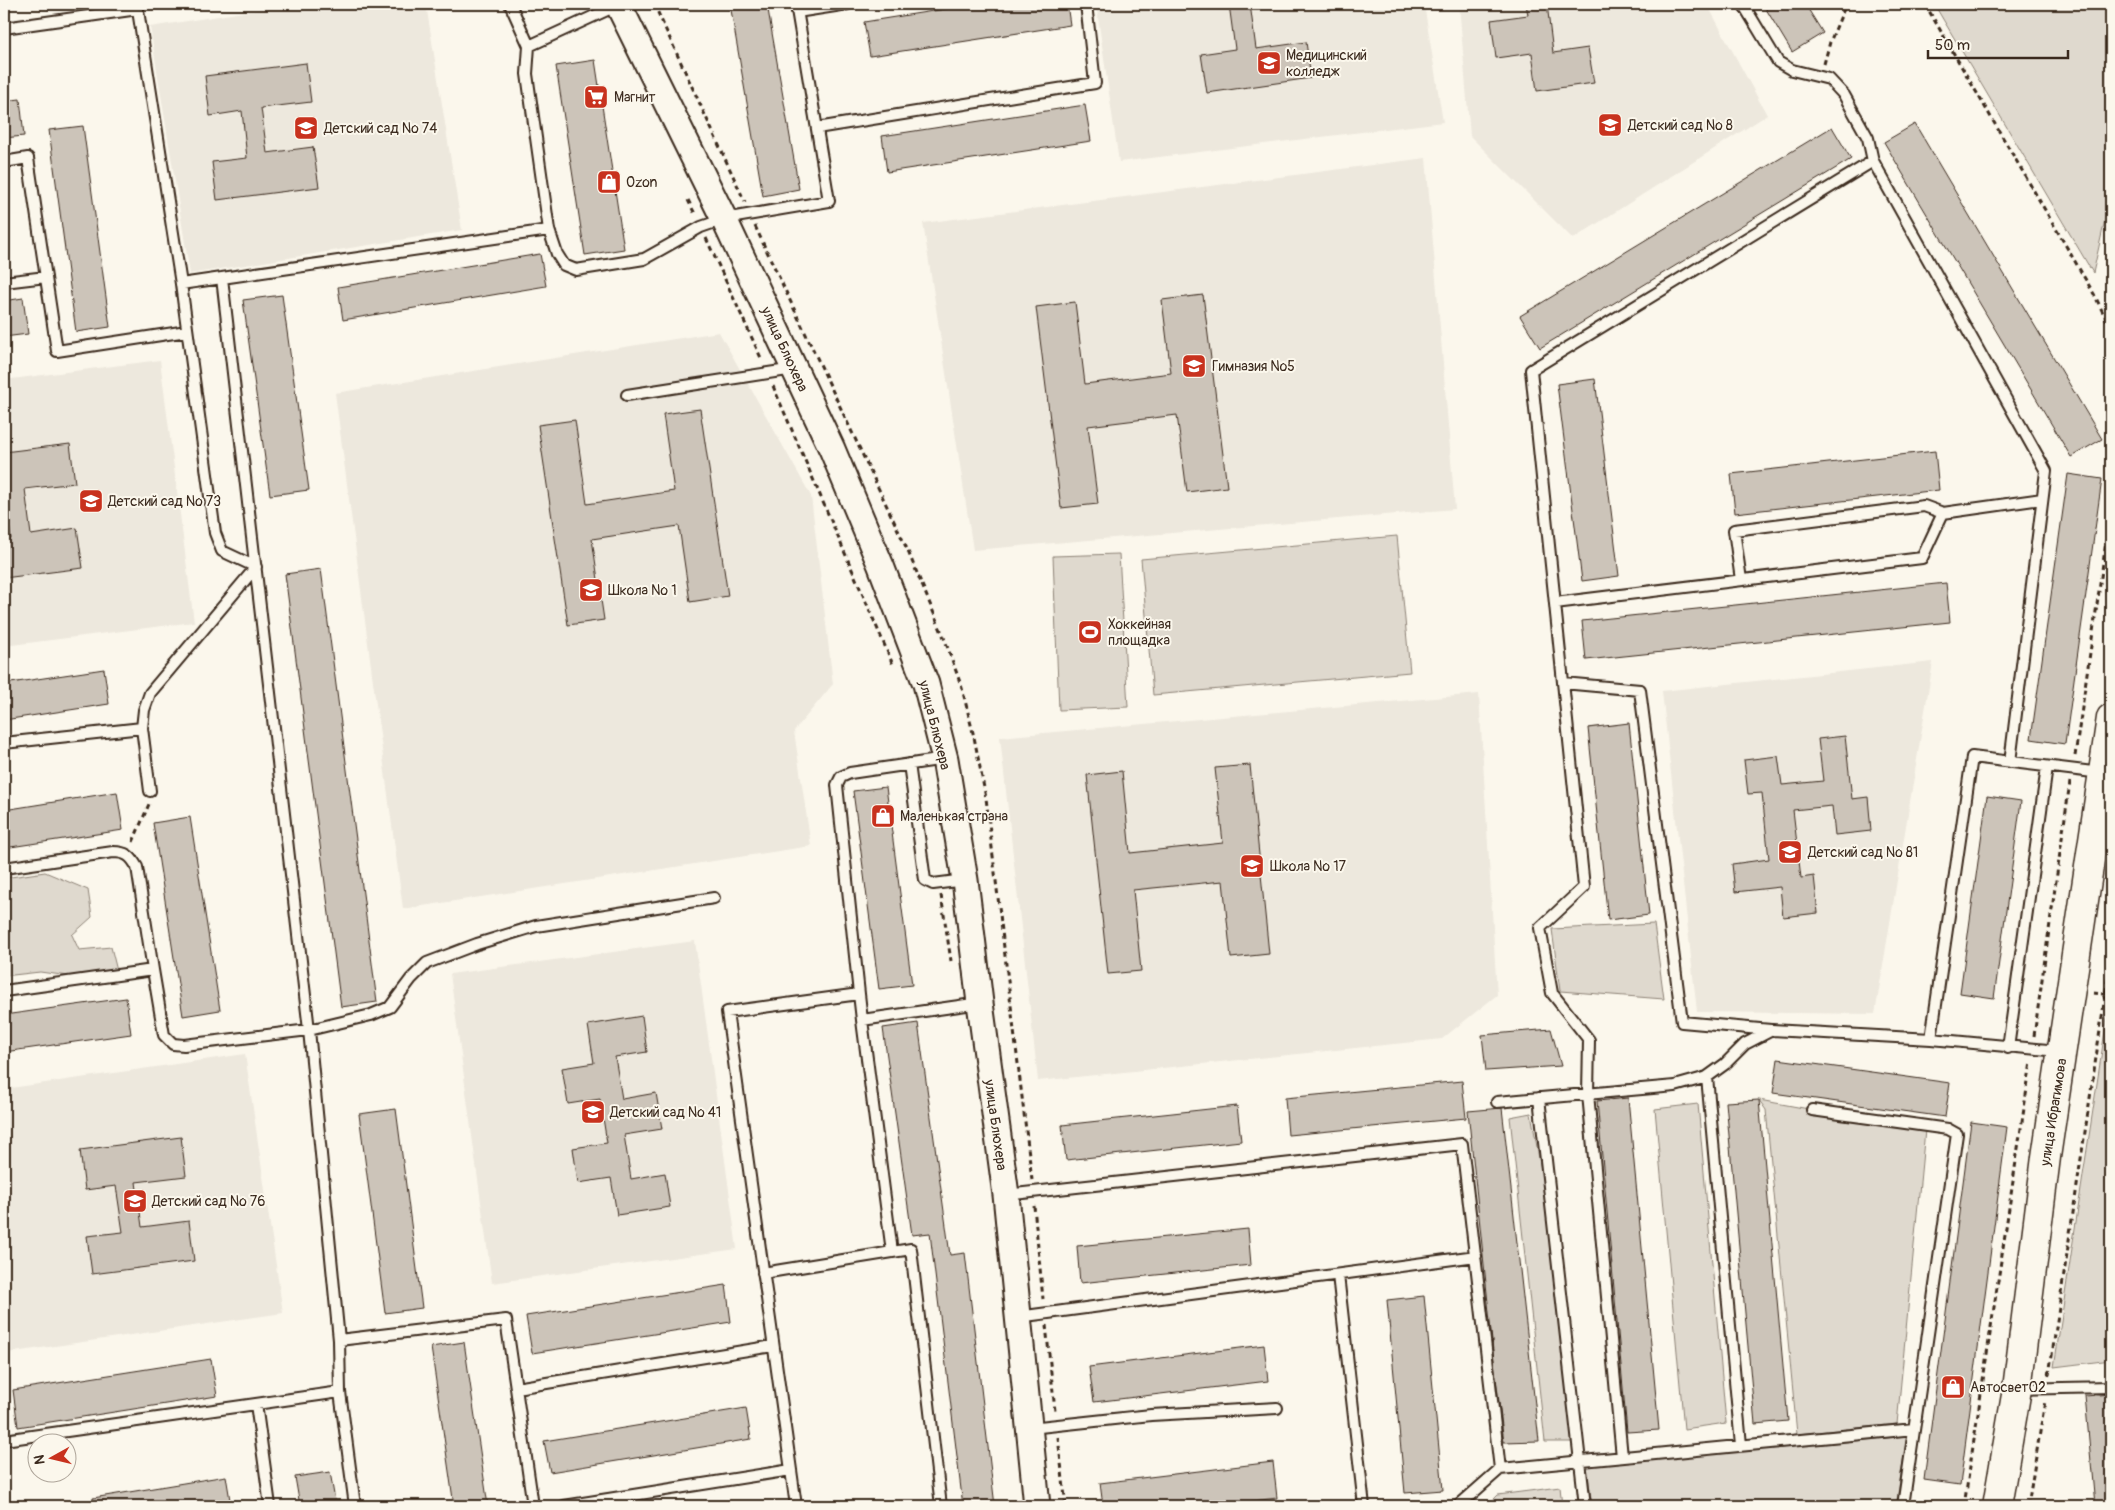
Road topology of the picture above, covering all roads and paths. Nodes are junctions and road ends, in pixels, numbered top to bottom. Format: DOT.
graph roads {
  1 [pos="510,4"];
  2 [pos="618,4"];
  3 [pos="848,4"];
  4 [pos="1086,4"];
  5 [pos="1744,4"];
  6 [pos="1846,4"];
  7 [pos="1925,4"];
  8 [pos="138,7"];
  9 [pos="796,8"];
  10 [pos="4,28"];
  11 [pos="529,46"];
  12 [pos="1821,77"];
  13 [pos="816,128"];
  14 [pos="1873,161"];
  15 [pos="4,162"];
  16 [pos="684,192"];
  17 [pos="712,223"];
  18 [pos="549,230"];
  19 [pos="46,276"];
  20 [pos="222,278"];
  21 [pos="4,282"];
  22 [pos="181,284"];
  23 [pos="2111,329"];
  24 [pos="187,331"];
  25 [pos="795,369"];
  26 [pos="768,373"];
  27 [pos="627,395"];
  28 [pos="2042,499"];
  29 [pos="2111,508"];
  30 [pos="1943,514"];
  31 [pos="256,567"];
  32 [pos="1741,580"];
  33 [pos="1555,603"];
  34 [pos="897,673"];
  35 [pos="1563,683"];
  36 [pos="2111,718"];
  37 [pos="142,728"];
  38 [pos="4,743"];
  39 [pos="945,759"];
  40 [pos="2010,762"];
  41 [pos="909,764"];
  42 [pos="2047,766"];
  43 [pos="2072,770"];
  44 [pos="2104,774"];
  45 [pos="150,791"];
  46 [pos="127,855"];
  47 [pos="4,868"];
  48 [pos="965,880"];
  49 [pos="939,883"];
  50 [pos="714,898"];
  51 [pos="2111,956"];
  52 [pos="952,964"];
  53 [pos="153,970"];
  54 [pos="4,991"];
  55 [pos="2088,992"];
  56 [pos="859,994"];
  57 [pos="2106,994"];
  58 [pos="980,1002"];
  59 [pos="862,1020"];
  60 [pos="309,1030"];
  61 [pos="1772,1030"];
  62 [pos="1931,1039"];
  63 [pos="2008,1048"];
  64 [pos="2032,1049"];
  65 [pos="2063,1051"];
  66 [pos="1707,1077"];
  67 [pos="1588,1094"];
  68 [pos="1539,1098"];
  69 [pos="1497,1102"];
  70 [pos="1812,1110"];
  71 [pos="1006,1195"];
  72 [pos="892,1252"];
  73 [pos="1476,1256"];
  74 [pos="763,1273"];
  75 [pos="1338,1275"];
  76 [pos="1018,1317"];
  77 [pos="338,1340"];
  78 [pos="774,1346"];
  79 [pos="2111,1387"];
  80 [pos="516,1388"];
  81 [pos="2047,1388"];
  82 [pos="2017,1389"];
  83 [pos="340,1392"];
  84 [pos="256,1404"];
  85 [pos="1277,1408"];
  86 [pos="1029,1428"];
  87 [pos="1914,1429"];
  88 [pos="4,1440"];
  89 [pos="1741,1445"];
  90 [pos="1622,1457"];
  91 [pos="1580,1462"];
  92 [pos="1500,1469"];
  93 [pos="791,1470"];
  94 [pos="270,1506"];
  95 [pos="355,1506"];
  96 [pos="534,1506"];
  97 [pos="564,1506"];
  98 [pos="796,1506"];
  99 [pos="941,1506"];
  100 [pos="1037,1506"];
  101 [pos="1364,1506"];
  102 [pos="1458,1506"];
  103 [pos="1585,1506"];
  104 [pos="1903,1506"];
  105 [pos="1964,1506"];
  106 [pos="1997,1506"];
  107 [pos="2028,1506"];
  1 -- 11 [label="lane"];
  2 -- 11 [label="lane"];
  2 -- 17 [label="street, улица Блюхера"];
  3 -- 9 [label="lane"];
  4 -- 13 [label="lane"];
  5 -- 12 [label="lane"];
  6 -- 12 [label="path"];
  7 -- 23 [label="path"];
  8 -- 10 [label="lane"];
  8 -- 22 [label="lane"];
  9 -- 13 [label="lane"];
  11 -- 18 [label="lane"];
  12 -- 14 [label="lane"];
  13 -- 17 [label="lane"];
  14 -- 28 [label="lane"];
  14 -- 33 [label="lane"];
  15 -- 19 [label="lane"];
  16 -- 17 [label="path"];
  17 -- 18 [label="lane"];
  17 -- 25 [label="street, улица Блюхера"];
  17 -- 26 [label="path"];
  18 -- 20 [label="lane"];
  19 -- 21 [label="lane"];
  19 -- 24 [label="lane"];
  20 -- 22 [label="lane"];
  20 -- 31 [label="lane"];
  22 -- 24 [label="lane"];
  24 -- 31 [label="lane"];
  25 -- 26 [label="lane"];
  25 -- 39 [label="street, улица Блюхера"];
  26 -- 27 [label="lane"];
  26 -- 34 [label="path"];
  28 -- 30 [label="lane"];
  28 -- 40 [label="lane"];
  29 -- 43 [label="path"];
  30 -- 32 [label="lane"];
  30 -- 32 [label="lane"];
  31 -- 37 [label="lane"];
  31 -- 60 [label="lane"];
  32 -- 33 [label="lane"];
  33 -- 35 [label="lane"];
  35 -- 61 [label="lane"];
  35 -- 67 [label="lane"];
  36 -- 44 [label="main road, улица Ибрагимова"];
  37 -- 38 [label="lane"];
  37 -- 45 [label="lane"];
  39 -- 41 [label="lane"];
  39 -- 48 [label="street, улица Блюхера"];
  40 -- 42 [label="lane"];
  40 -- 62 [label="lane"];
  41 -- 49 [label="lane"];
  41 -- 56 [label="lane"];
  42 -- 43 [label="lane"];
  42 -- 63 [label="lane"];
  43 -- 44 [label="lane"];
  43 -- 64 [label="path"];
  44 -- 65 [label="main road, улица Ибрагимова"];
  45 -- 46 [label="path"];
  46 -- 47 [label="lane"];
  46 -- 53 [label="lane"];
  48 -- 49 [label="lane"];
  48 -- 58 [label="street, улица Блюхера"];
  49 -- 52 [label="path"];
  50 -- 60 [label="lane"];
  51 -- 57 [label="path"];
  53 -- 54 [label="lane"];
  53 -- 60 [label="lane"];
  55 -- 57 [label="path"];
  56 -- 59 [label="lane"];
  56 -- 74 [label="lane"];
  57 -- 81 [label="path"];
  58 -- 59 [label="lane"];
  58 -- 71 [label="street, улица Блюхера"];
  59 -- 72 [label="lane"];
  60 -- 77 [label="lane"];
  61 -- 62 [label="lane"];
  61 -- 66 [label="lane"];
  62 -- 63 [label="lane"];
  63 -- 64 [label="lane"];
  64 -- 65 [label="lane"];
  64 -- 105 [label="path"];
  65 -- 82 [label="main road, улица Ибрагимова"];
  66 -- 67 [label="lane"];
  66 -- 89 [label="lane"];
  67 -- 68 [label="lane"];
  67 -- 90 [label="lane"];
  68 -- 69 [label="lane"];
  68 -- 91 [label="lane"];
  70 -- 87 [label="lane"];
  71 -- 73 [label="lane"];
  71 -- 76 [label="street, улица Блюхера"];
  72 -- 74 [label="lane"];
  72 -- 99 [label="lane"];
  73 -- 75 [label="lane"];
  73 -- 92 [label="lane"];
  74 -- 78 [label="lane"];
  75 -- 76 [label="lane"];
  75 -- 101 [label="lane"];
  76 -- 86 [label="street, улица Блюхера"];
  77 -- 80 [label="lane"];
  77 -- 83 [label="lane"];
  78 -- 80 [label="lane"];
  78 -- 93 [label="lane"];
  79 -- 81 [label="lane"];
  80 -- 96 [label="lane"];
  81 -- 82 [label="lane"];
  81 -- 107 [label="path"];
  82 -- 106 [label="main road, улица Ибрагимова"];
  83 -- 84 [label="lane"];
  83 -- 95 [label="lane"];
  84 -- 88 [label="lane"];
  84 -- 94 [label="lane"];
  85 -- 86 [label="lane"];
  86 -- 100 [label="street, улица Блюхера"];
  87 -- 89 [label="lane"];
  87 -- 104 [label="lane"];
  89 -- 90 [label="lane"];
  90 -- 91 [label="lane"];
  91 -- 92 [label="lane"];
  91 -- 103 [label="lane"];
  92 -- 102 [label="lane"];
  93 -- 97 [label="lane"];
  93 -- 98 [label="lane"];
}
